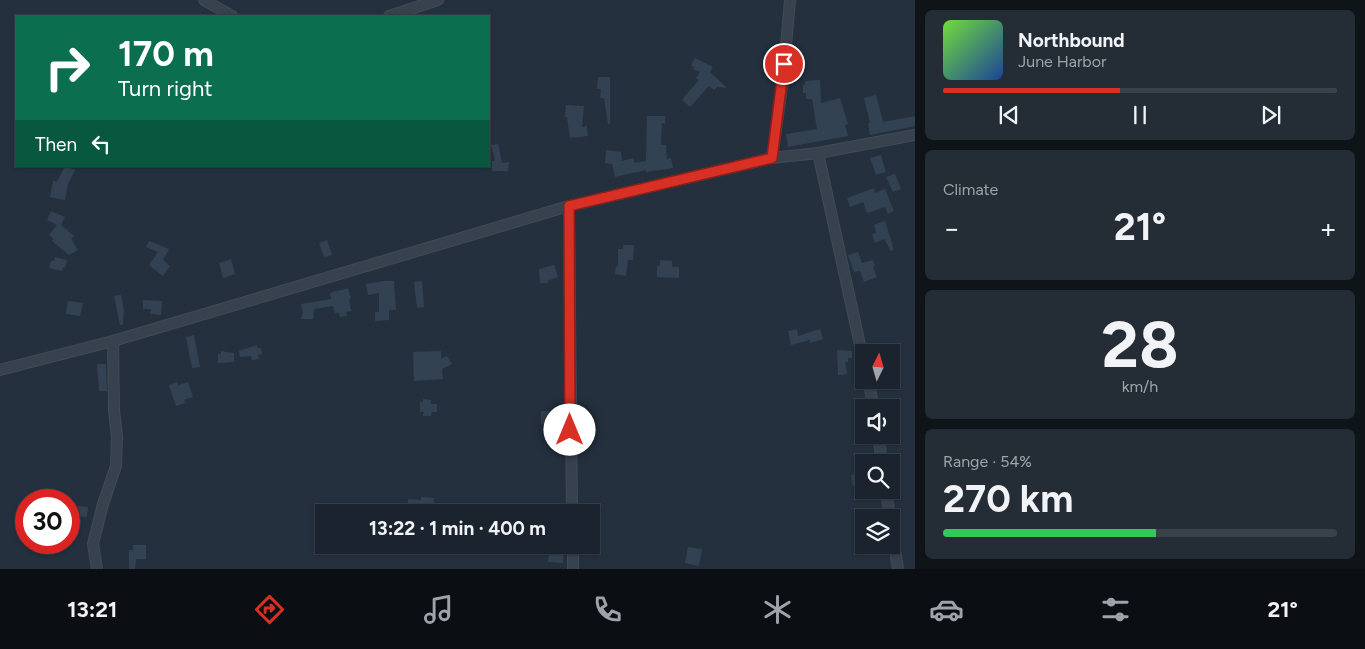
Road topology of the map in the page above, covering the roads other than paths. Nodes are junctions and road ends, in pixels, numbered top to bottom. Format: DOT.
graph roads {
  1 [pos="204,0"];
  2 [pos="438,0"];
  3 [pos="790,0"];
  4 [pos="230,15"];
  5 [pos="392,15"];
  6 [pos="915,135"];
  7 [pos="818,153"];
  8 [pos="772,158"];
  9 [pos="569,206"];
  10 [pos="113,342"];
  11 [pos="860,344"];
  12 [pos="0,370"];
  13 [pos="572,504"];
  14 [pos="573,554"];
  15 [pos="896,554"];
  16 [pos="97,569"];
  17 [pos="574,569"];
  18 [pos="898,569"];
  1 -- 4 [label="street"];
  2 -- 5 [label="street"];
  3 -- 8 [label="street"];
  6 -- 7 [label="street"];
  7 -- 8 [label="street"];
  7 -- 11 [label="street"];
  8 -- 9 [label="street"];
  9 -- 10 [label="street"];
  9 -- 13 [label="street"];
  10 -- 12 [label="street"];
  10 -- 16 [label="street"];
  14 -- 17 [label="street"];
  15 -- 18 [label="street"];
}
